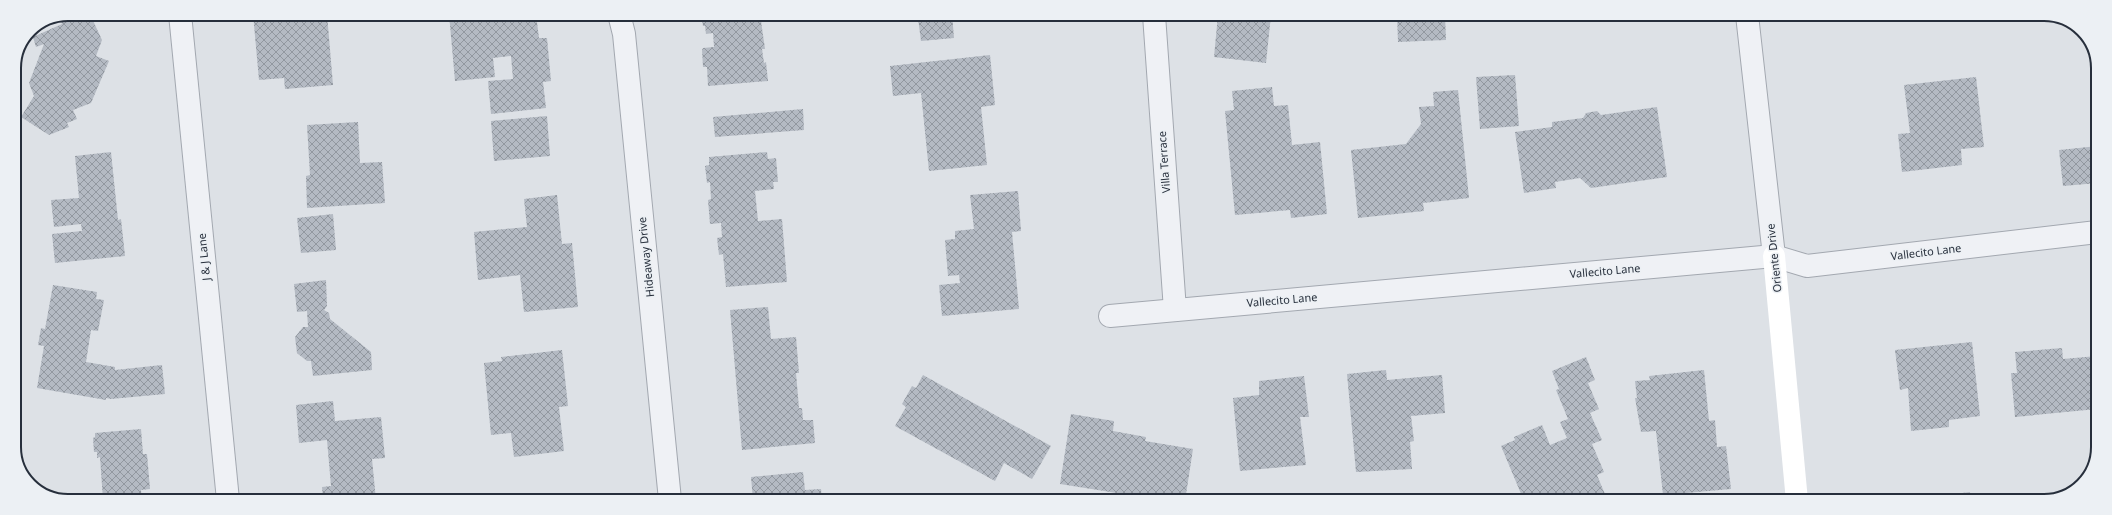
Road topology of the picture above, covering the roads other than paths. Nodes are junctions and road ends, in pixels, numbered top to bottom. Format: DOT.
graph roads {
  1 [pos="181,21"];
  2 [pos="621,21"];
  3 [pos="1154,21"];
  4 [pos="1748,21"];
  5 [pos="2091,233"];
  6 [pos="1774,256"];
  7 [pos="1175,310"];
  8 [pos="1110,316"];
  9 [pos="227,494"];
  10 [pos="669,494"];
  11 [pos="1795,494"];
  1 -- 9 [label="street, J & J Lane"];
  2 -- 10 [label="street, Hideaway Drive"];
  3 -- 7 [label="street, Villa Terrace"];
  4 -- 6 [label="street, Oriente Drive"];
  5 -- 6 [label="street, Vallecito Lane"];
  6 -- 7 [label="street, Vallecito Lane"];
  6 -- 11 [label="street, Oriente Drive"];
  7 -- 8 [label="street, Vallecito Lane"];
}
